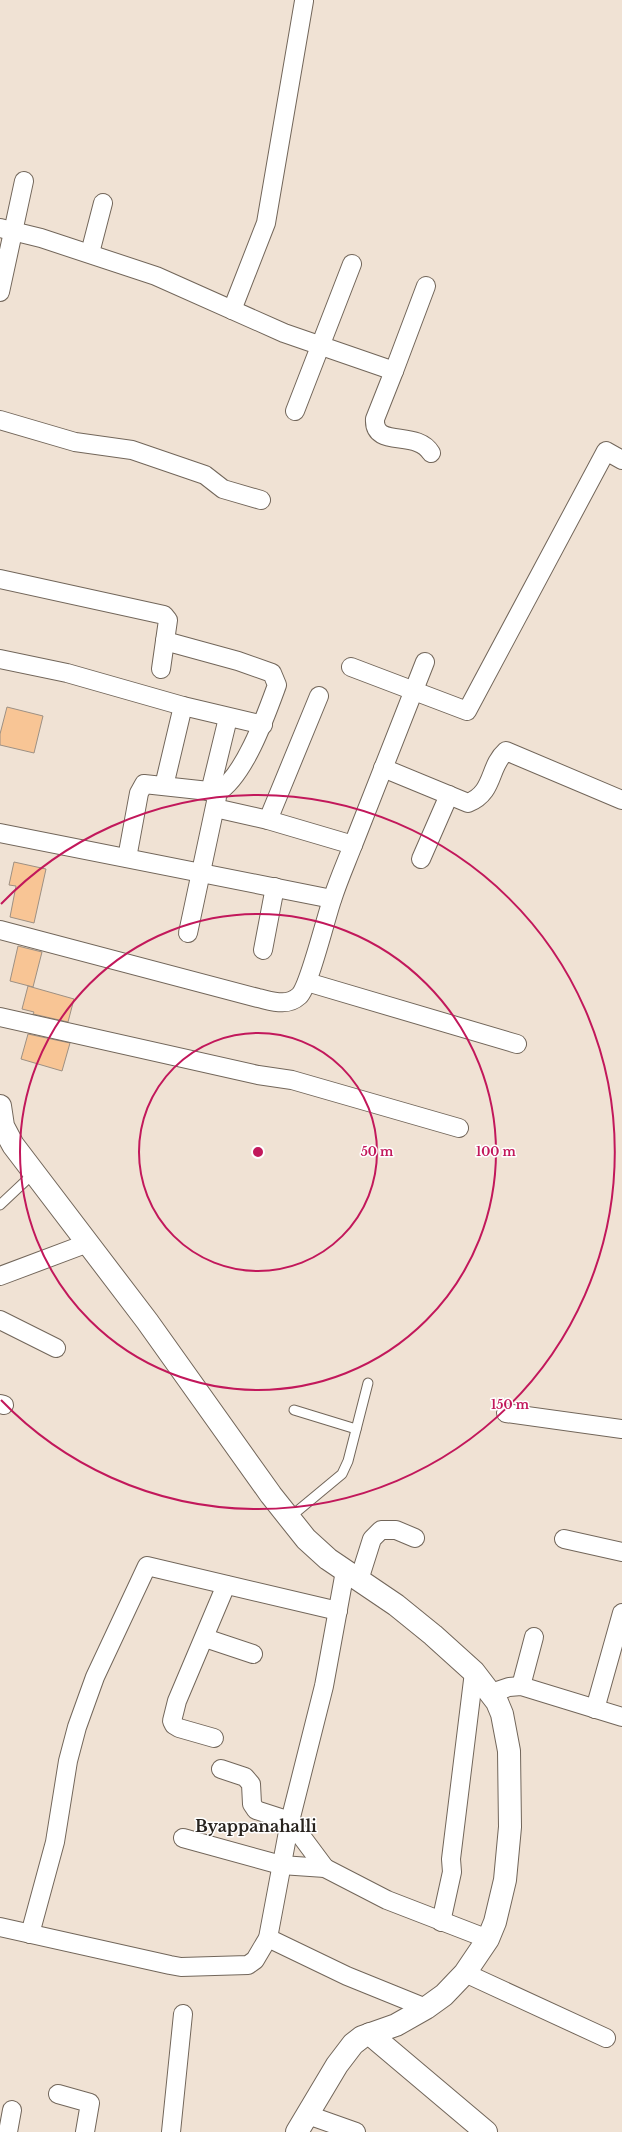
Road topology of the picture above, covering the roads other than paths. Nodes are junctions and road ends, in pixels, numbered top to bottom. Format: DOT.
graph roads {
  1 [pos="304,2"];
  2 [pos="24,181"];
  3 [pos="103,203"];
  4 [pos="7,230"];
  5 [pos="90,253"];
  6 [pos="352,264"];
  7 [pos="426,286"];
  8 [pos="0,292"];
  9 [pos="232,310"];
  10 [pos="320,346"];
  11 [pos="394,371"];
  12 [pos="296,410"];
  13 [pos="0,420"];
  14 [pos="431,453"];
  15 [pos="622,460"];
  16 [pos="261,500"];
  17 [pos="0,578"];
  18 [pos="165,642"];
  19 [pos="0,659"];
  20 [pos="425,662"];
  21 [pos="351,667"];
  22 [pos="160,669"];
  23 [pos="414,690"];
  24 [pos="319,696"];
  25 [pos="183,706"];
  26 [pos="228,718"];
  27 [pos="263,725"];
  28 [pos="383,768"];
  29 [pos="164,786"];
  30 [pos="449,795"];
  31 [pos="214,797"];
  32 [pos="622,800"];
  33 [pos="268,820"];
  34 [pos="0,833"];
  35 [pos="353,845"];
  36 [pos="127,858"];
  37 [pos="421,859"];
  38 [pos="203,873"];
  39 [pos="274,887"];
  40 [pos="332,899"];
  41 [pos="0,930"];
  42 [pos="188,933"];
  43 [pos="263,950"];
  44 [pos="307,982"];
  45 [pos="0,1017"];
  46 [pos="517,1044"];
  47 [pos="1,1120"];
  48 [pos="459,1128"];
  49 [pos="34,1173"];
  50 [pos="0,1205"];
  51 [pos="88,1243"];
  52 [pos="0,1276"];
  53 [pos="0,1320"];
  54 [pos="56,1348"];
  55 [pos="368,1383"];
  56 [pos="294,1410"];
  57 [pos="506,1413"];
  58 [pos="356,1429"];
  59 [pos="622,1429"];
  60 [pos="289,1518"];
  61 [pos="416,1538"];
  62 [pos="564,1539"];
  63 [pos="622,1552"];
  64 [pos="352,1575"];
  65 [pos="226,1585"];
  66 [pos="338,1611"];
  67 [pos="622,1613"];
  68 [pos="534,1637"];
  69 [pos="205,1638"];
  70 [pos="253,1654"];
  71 [pos="474,1672"];
  72 [pos="521,1686"];
  73 [pos="491,1692"];
  74 [pos="595,1709"];
  75 [pos="622,1717"];
  76 [pos="214,1738"];
  77 [pos="221,1768"];
  78 [pos="290,1822"];
  79 [pos="183,1838"];
  80 [pos="281,1865"];
  81 [pos="325,1868"];
  82 [pos="442,1922"];
  83 [pos="0,1927"];
  84 [pos="30,1934"];
  85 [pos="268,1938"];
  86 [pos="488,1939"];
  87 [pos="465,1973"];
  88 [pos="426,2008"];
  89 [pos="184,2014"];
  90 [pos="370,2034"];
  91 [pos="606,2038"];
  92 [pos="58,2094"];
  93 [pos="12,2110"];
  94 [pos="302,2124"];
  95 [pos="8,2132"];
  96 [pos="85,2132"];
  97 [pos="171,2132"];
  98 [pos="356,2132"];
  99 [pos="486,2132"];
  1 -- 9 [label="street"];
  2 -- 4 [label="street"];
  3 -- 5 [label="street"];
  4 -- 5 [label="street"];
  4 -- 8 [label="street"];
  5 -- 9 [label="street"];
  6 -- 10 [label="street"];
  7 -- 11 [label="street"];
  9 -- 10 [label="street"];
  10 -- 11 [label="street"];
  10 -- 12 [label="street"];
  11 -- 14 [label="street"];
  13 -- 16 [label="street"];
  15 -- 23 [label="street"];
  17 -- 18 [label="street"];
  18 -- 22 [label="street"];
  18 -- 27 [label="street"];
  19 -- 25 [label="street"];
  20 -- 23 [label="street"];
  21 -- 23 [label="street"];
  23 -- 28 [label="street"];
  24 -- 33 [label="street"];
  25 -- 26 [label="street"];
  25 -- 29 [label="street"];
  26 -- 27 [label="street"];
  26 -- 31 [label="street"];
  27 -- 31 [label="street"];
  28 -- 30 [label="street"];
  28 -- 35 [label="street"];
  29 -- 31 [label="street"];
  29 -- 36 [label="street"];
  30 -- 32 [label="street"];
  30 -- 37 [label="street"];
  31 -- 33 [label="street"];
  31 -- 38 [label="street"];
  33 -- 35 [label="street"];
  34 -- 36 [label="street"];
  35 -- 40 [label="street"];
  36 -- 38 [label="street"];
  38 -- 39 [label="street"];
  38 -- 42 [label="street"];
  39 -- 40 [label="street"];
  39 -- 43 [label="street"];
  40 -- 44 [label="street"];
  41 -- 44 [label="street"];
  44 -- 46 [label="street"];
  45 -- 48 [label="street"];
  47 -- 49 [label="main road"];
  49 -- 50 [label="lane"];
  49 -- 51 [label="main road"];
  51 -- 52 [label="street"];
  51 -- 60 [label="main road"];
  53 -- 54 [label="street"];
  55 -- 58 [label="lane"];
  56 -- 58 [label="lane"];
  57 -- 59 [label="street"];
  58 -- 60 [label="lane"];
  60 -- 64 [label="main road"];
  61 -- 64 [label="street"];
  62 -- 63 [label="street"];
  64 -- 66 [label="street"];
  64 -- 71 [label="main road"];
  65 -- 66 [label="street"];
  65 -- 69 [label="street"];
  65 -- 84 [label="street"];
  66 -- 78 [label="street"];
  67 -- 74 [label="street"];
  68 -- 72 [label="street"];
  69 -- 70 [label="street"];
  69 -- 76 [label="street"];
  71 -- 73 [label="main road"];
  71 -- 82 [label="street"];
  72 -- 73 [label="street"];
  72 -- 74 [label="street"];
  73 -- 86 [label="main road"];
  74 -- 75 [label="street"];
  77 -- 78 [label="street"];
  78 -- 80 [label="street"];
  78 -- 81 [label="street"];
  79 -- 80 [label="street"];
  80 -- 81 [label="street"];
  80 -- 85 [label="street"];
  81 -- 82 [label="street"];
  82 -- 86 [label="street"];
  83 -- 84 [label="street"];
  84 -- 85 [label="street"];
  85 -- 88 [label="street"];
  86 -- 87 [label="main road"];
  87 -- 88 [label="main road"];
  87 -- 91 [label="street"];
  88 -- 90 [label="main road"];
  89 -- 97 [label="street"];
  90 -- 94 [label="main road"];
  90 -- 99 [label="main road"];
  92 -- 96 [label="street"];
  93 -- 95 [label="street"];
  94 -- 98 [label="street"];
}
